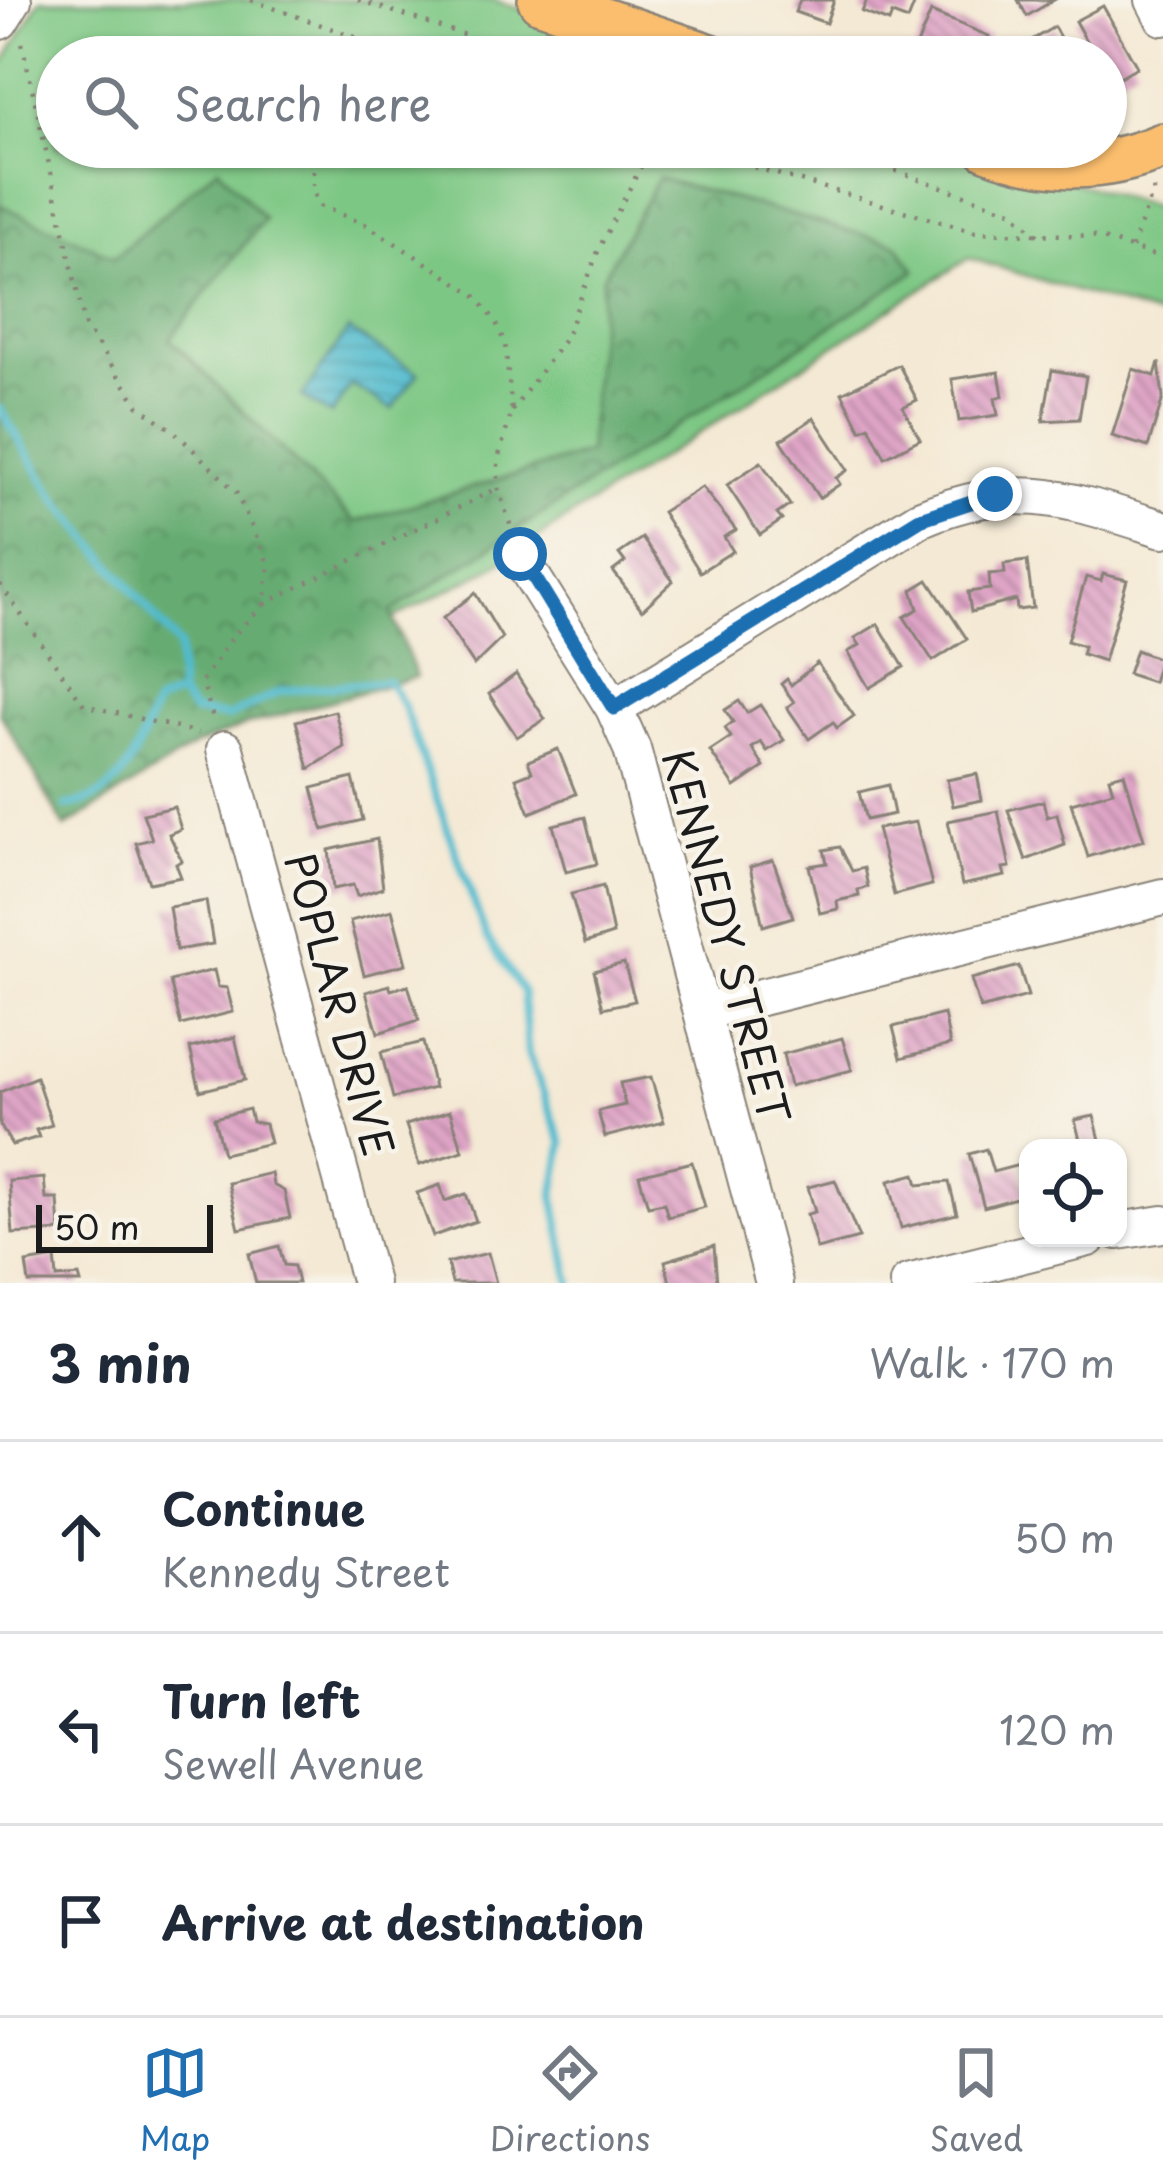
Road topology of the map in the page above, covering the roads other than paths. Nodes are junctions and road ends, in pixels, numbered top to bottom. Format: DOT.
graph roads {
  1 [pos="541,0"];
  2 [pos="1154,0"];
  3 [pos="1163,17"];
  4 [pos="648,36"];
  5 [pos="1163,146"];
  6 [pos="1127,155"];
  7 [pos="1163,529"];
  8 [pos="524,564"];
  9 [pos="614,708"];
  10 [pos="215,737"];
  11 [pos="1163,897"];
  12 [pos="705,1011"];
  13 [pos="1163,1225"];
  14 [pos="1127,1230"];
  15 [pos="1052,1247"];
  16 [pos="370,1283"];
  17 [pos="774,1283"];
  18 [pos="908,1283"];
  1 -- 4 [label="main road"];
  2 -- 3 [label="street"];
  5 -- 6 [label="main road"];
  7 -- 9 [label="street"];
  8 -- 9 [label="street, KENNEDY STREET"];
  9 -- 12 [label="street, KENNEDY STREET"];
  10 -- 16 [label="street, POPLAR DRIVE"];
  11 -- 12 [label="street"];
  12 -- 17 [label="street, KENNEDY STREET"];
  13 -- 14 [label="street"];
  15 -- 18 [label="street"];
}
